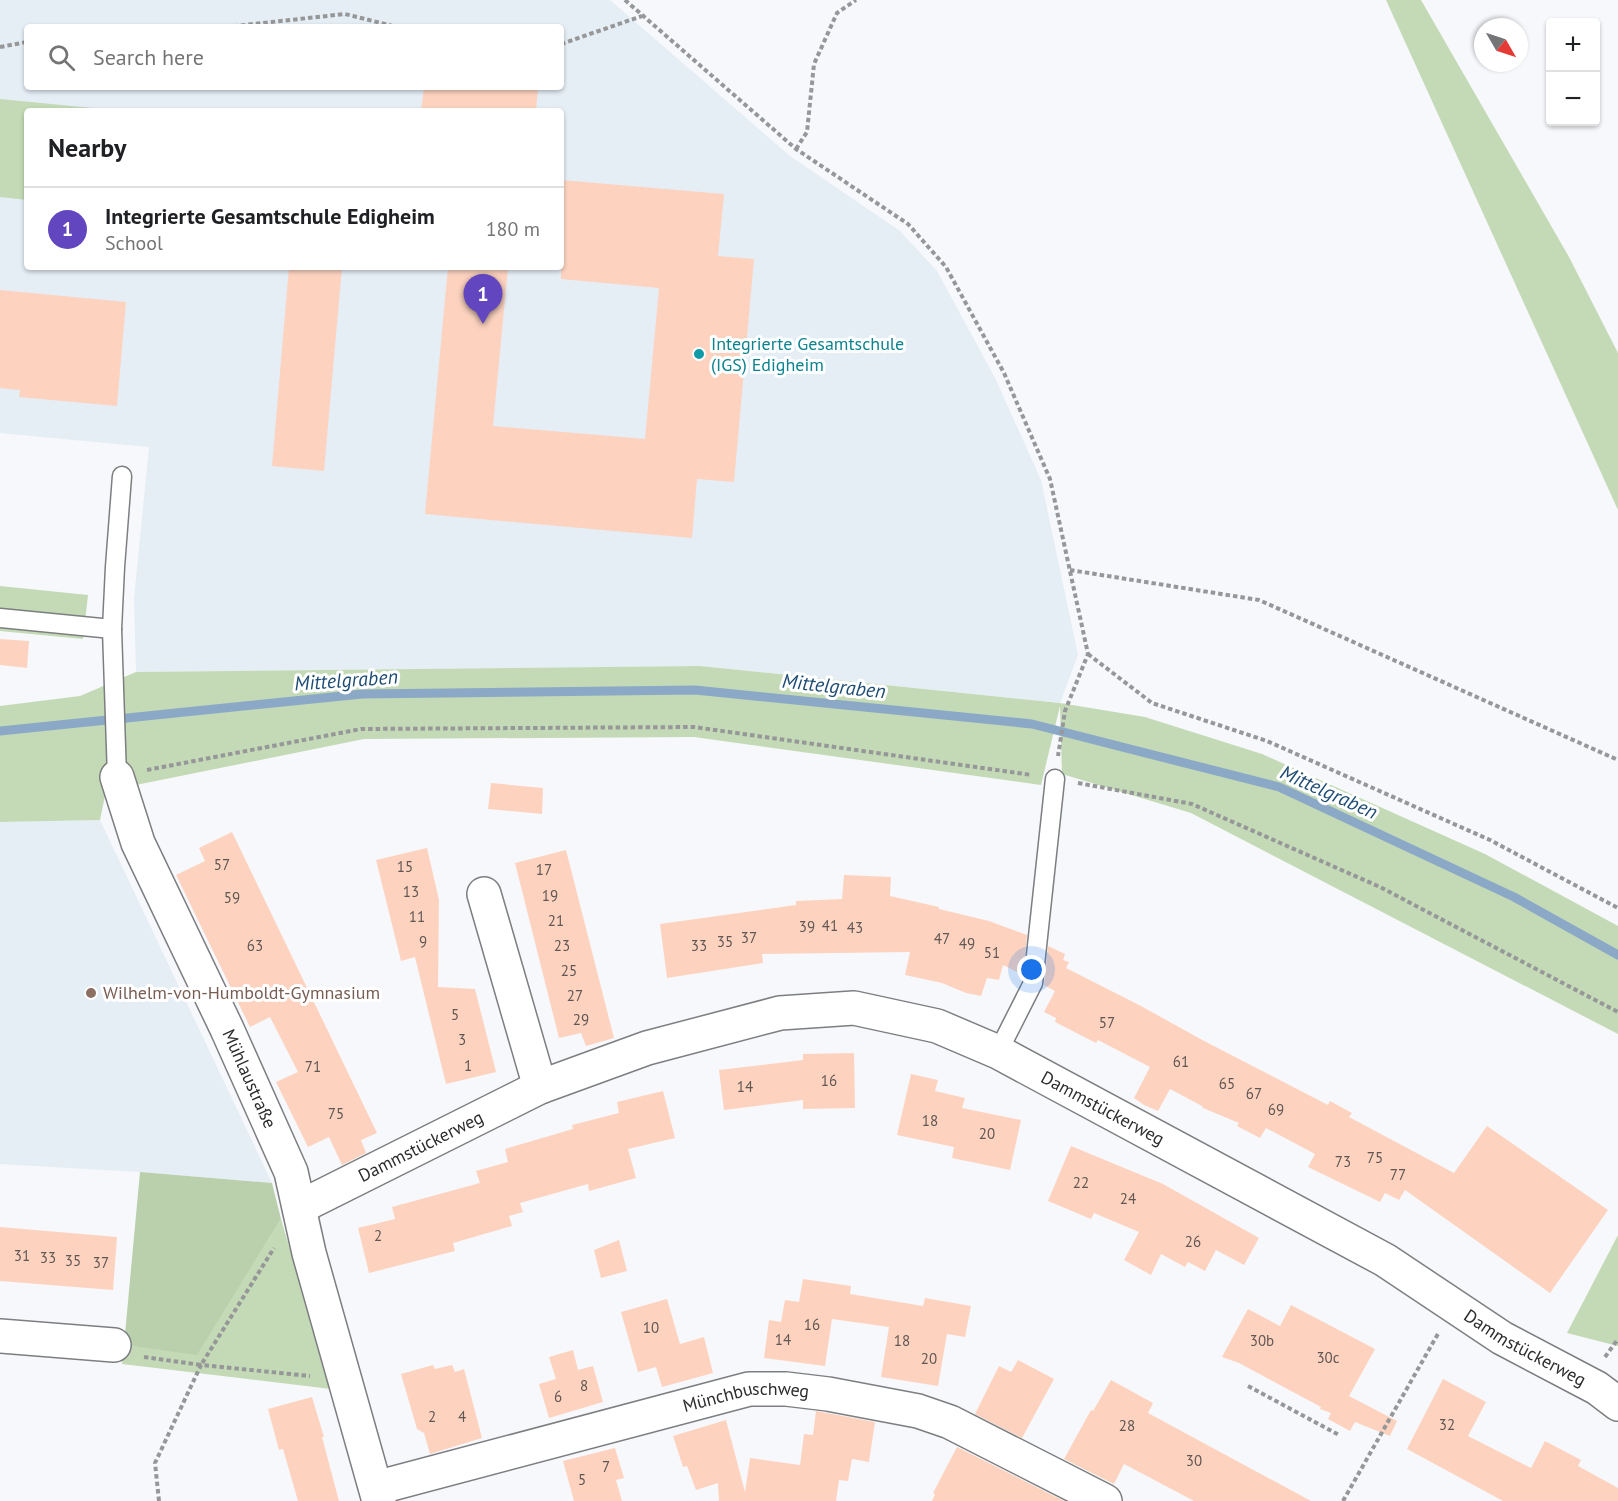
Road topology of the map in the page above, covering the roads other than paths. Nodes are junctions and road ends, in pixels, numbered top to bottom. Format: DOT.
graph roads {
  1 [pos="122,476"];
  2 [pos="0,618"];
  3 [pos="112,629"];
  4 [pos="116,764"];
  5 [pos="1055,779"];
  6 [pos="484,894"];
  7 [pos="998,1053"];
  8 [pos="540,1087"];
  9 [pos="300,1207"];
  10 [pos="0,1336"];
  11 [pos="114,1345"];
  12 [pos="1618,1404"];
  13 [pos="378,1494"];
  14 [pos="1105,1501"];
  1 -- 3 [label="lane, Mühlaustraße"];
  2 -- 3 [label="lane"];
  3 -- 4 [label="lane, Mühlaustraße"];
  4 -- 9 [label="street, Mühlaustraße"];
  5 -- 7 [label="lane"];
  6 -- 8 [label="street"];
  7 -- 8 [label="street, Dammstückerweg"];
  7 -- 12 [label="street, Dammstückerweg"];
  8 -- 9 [label="street, Dammstückerweg"];
  9 -- 13 [label="street, Mühlaustraße"];
  10 -- 11 [label="street"];
  13 -- 14 [label="street, Münchbuschweg"];
}
